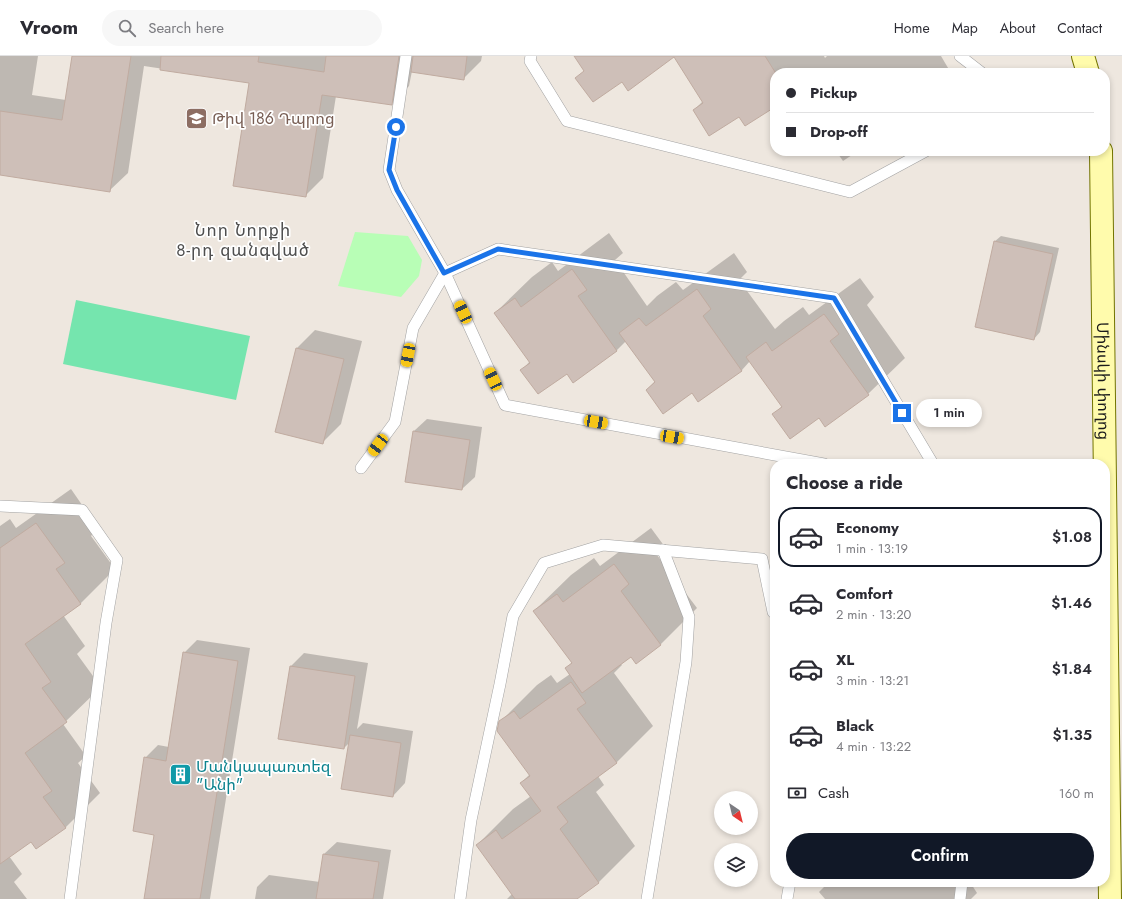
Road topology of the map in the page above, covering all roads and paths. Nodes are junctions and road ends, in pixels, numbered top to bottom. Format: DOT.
graph roads {
  1 [pos="406,56"];
  2 [pos="531,56"];
  3 [pos="960,56"];
  4 [pos="1083,56"];
  5 [pos="976,68"];
  6 [pos="1087,68"];
  7 [pos="917,156"];
  8 [pos="1101,156"];
  9 [pos="444,273"];
  10 [pos="797,459"];
  11 [pos="930,459"];
  12 [pos="1105,459"];
  13 [pos="360,468"];
  14 [pos="0,506"];
  15 [pos="664,550"];
  16 [pos="770,598"];
  17 [pos="789,887"];
  18 [pos="961,887"];
  19 [pos="1110,887"];
  20 [pos="70,899"];
  21 [pos="460,899"];
  22 [pos="647,899"];
  23 [pos="787,899"];
  24 [pos="960,899"];
  25 [pos="1110,899"];
  1 -- 9 [label="lane"];
  2 -- 7 [label="lane"];
  3 -- 5 [label="lane"];
  4 -- 6 [label="main road"];
  8 -- 12 [label="main road, Մինսկի փողոց"];
  9 -- 10 [label="lane"];
  9 -- 11 [label="lane"];
  9 -- 13 [label="lane"];
  14 -- 20 [label="lane"];
  15 -- 16 [label="lane"];
  15 -- 21 [label="lane"];
  15 -- 22 [label="lane"];
  17 -- 23 [label="lane"];
  18 -- 24 [label="lane"];
  19 -- 25 [label="main road, Մինսկի փողոց"];
}
